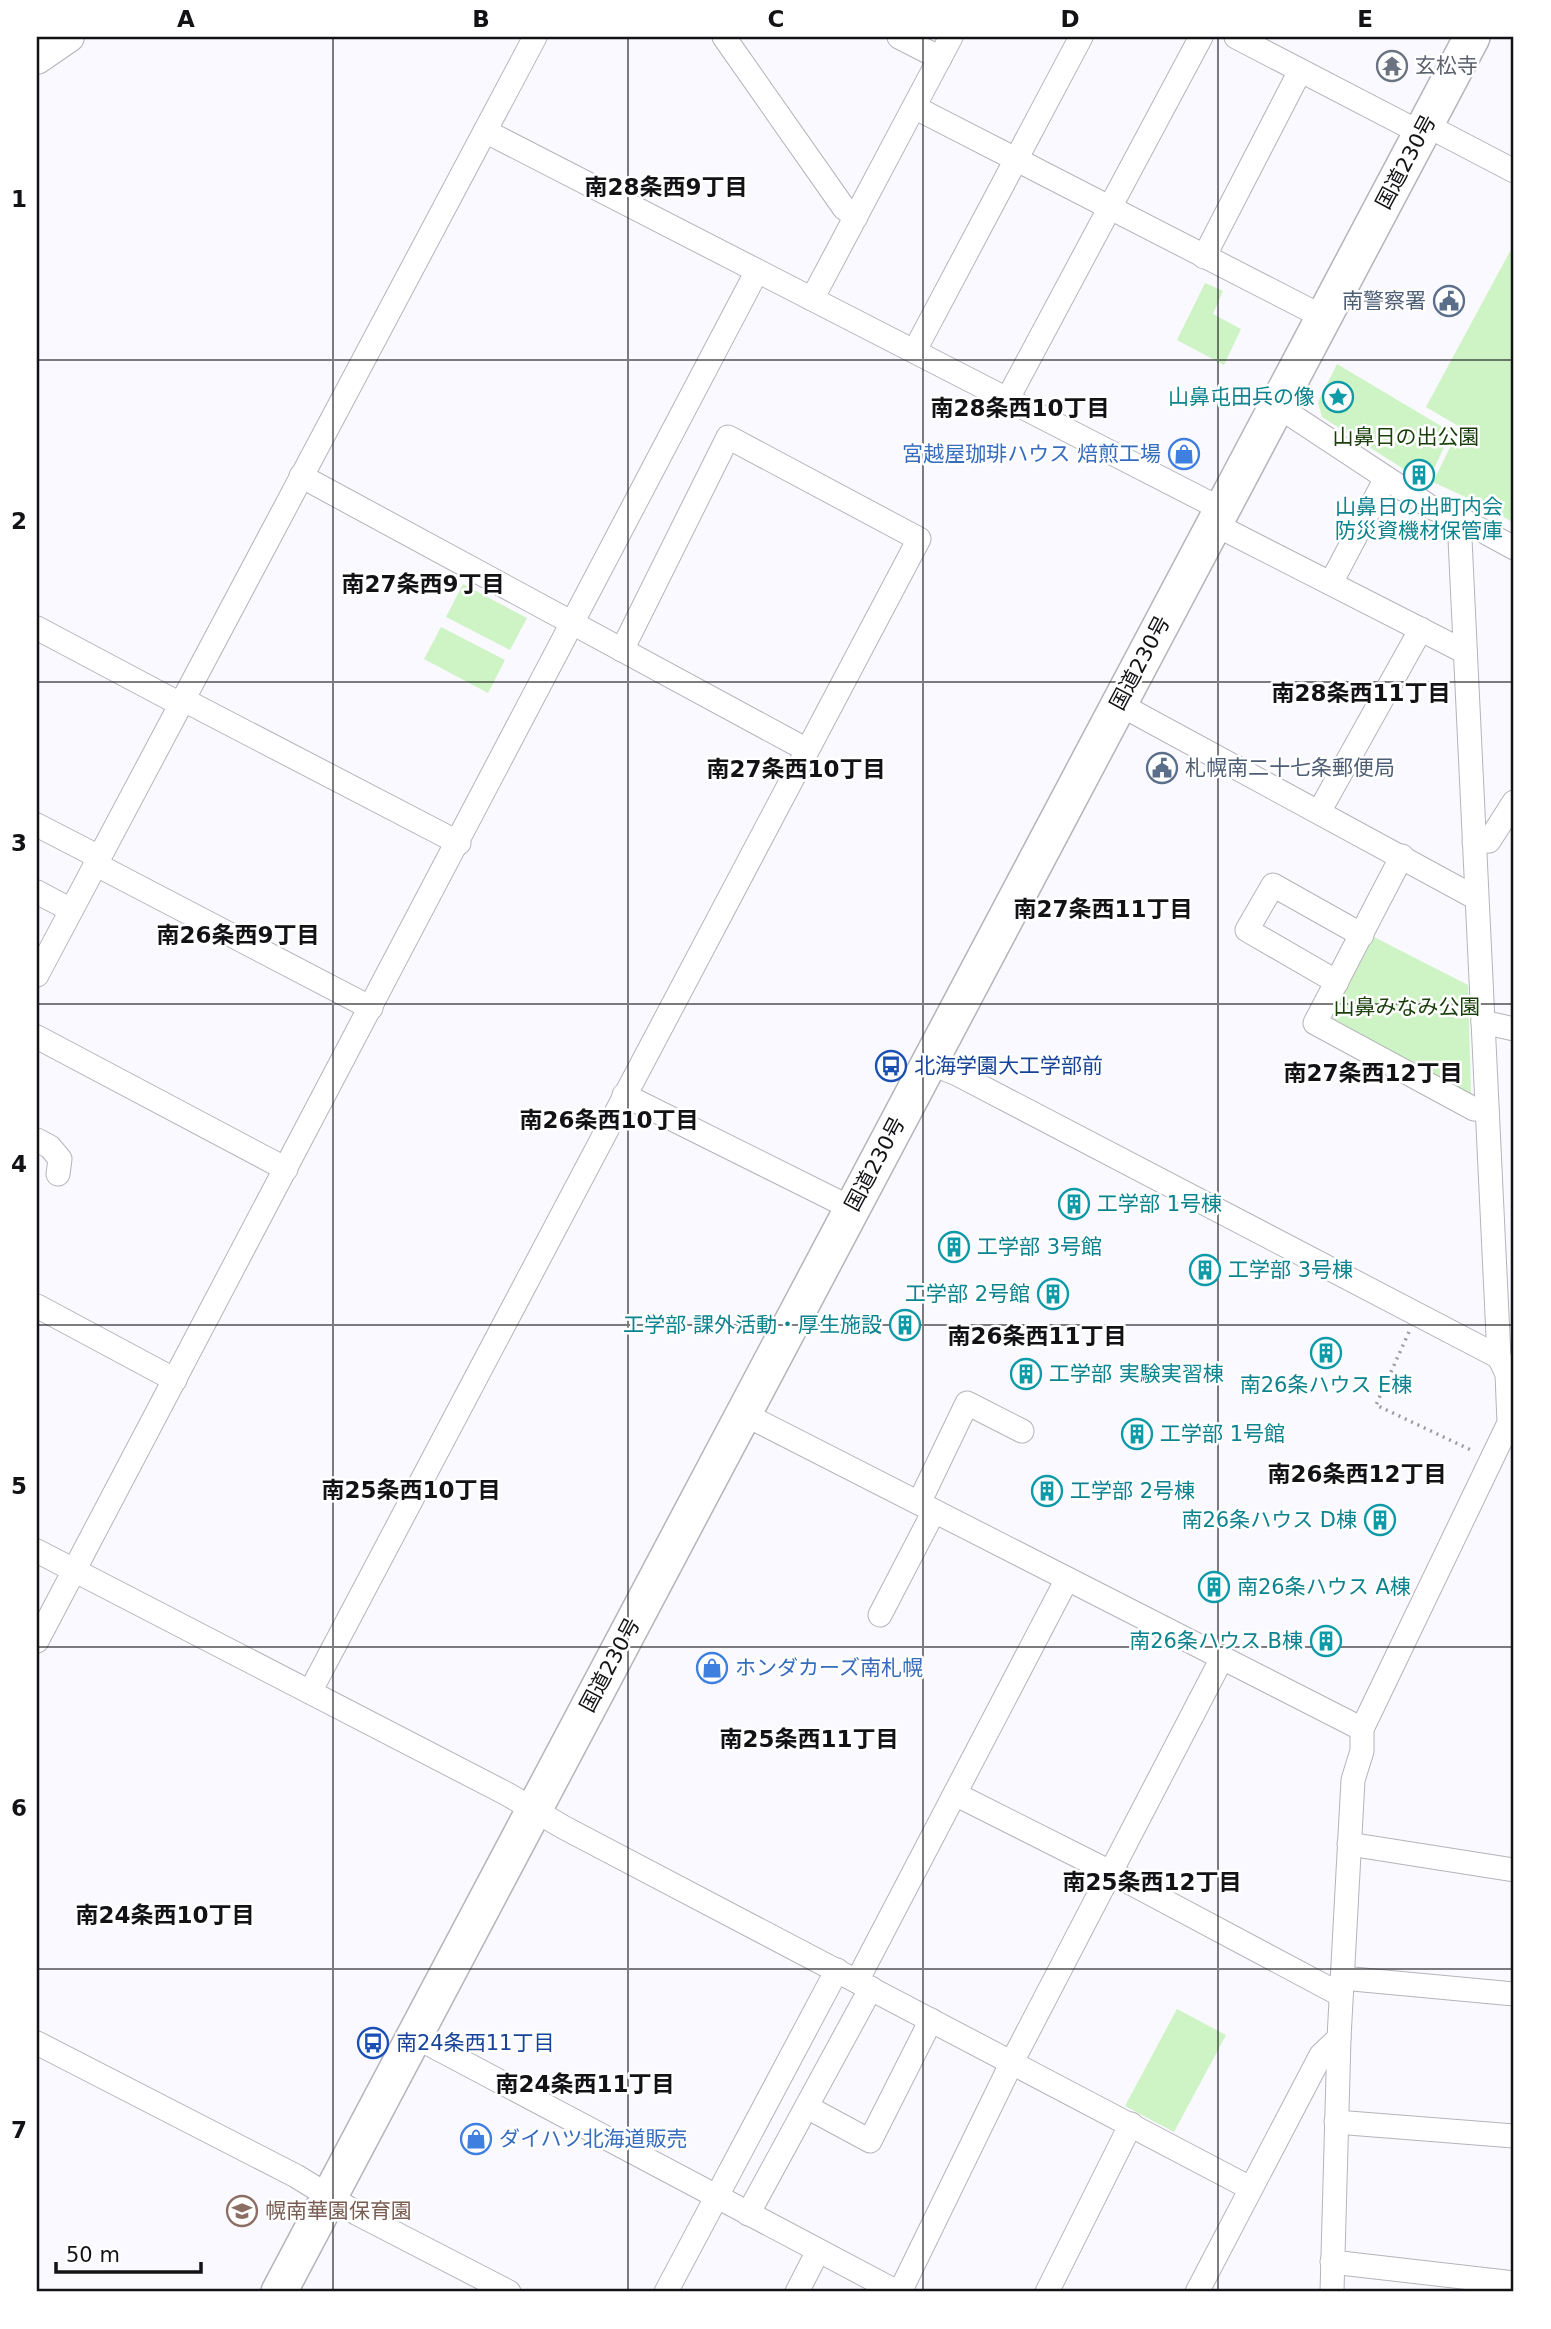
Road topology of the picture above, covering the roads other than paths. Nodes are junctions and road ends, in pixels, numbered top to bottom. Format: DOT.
graph roads {
  1 [pos="69,37"];
  2 [pos="534,37"];
  3 [pos="724,37"];
  4 [pos="899,37"];
  5 [pos="951,37"];
  6 [pos="1081,37"];
  7 [pos="1201,37"];
  8 [pos="1236,37"];
  9 [pos="1472,37"];
  10 [pos="940,58"];
  11 [pos="37,59"];
  12 [pos="1300,71"];
  13 [pos="914,107"];
  14 [pos="1423,129"];
  15 [pos="485,131"];
  16 [pos="1017,160"];
  17 [pos="1514,172"];
  18 [pos="1110,208"];
  19 [pos="856,216"];
  20 [pos="1204,257"];
  21 [pos="757,271"];
  22 [pos="813,299"];
  23 [pos="1323,317"];
  24 [pos="915,350"];
  25 [pos="1007,400"];
  26 [pos="1276,405"];
  27 [pos="301,476"];
  28 [pos="1387,478"];
  29 [pos="1217,517"];
  30 [pos="1459,518"];
  31 [pos="1514,548"];
  32 [pos="1331,583"];
  33 [pos="573,624"];
  34 [pos="37,628"];
  35 [pos="1421,629"];
  36 [pos="622,650"];
  37 [pos="1465,652"];
  38 [pos="181,701"];
  39 [pos="1119,704"];
  40 [pos="807,750"];
  41 [pos="1514,802"];
  42 [pos="1320,812"];
  43 [pos="37,825"];
  44 [pos="1474,842"];
  45 [pos="458,844"];
  46 [pos="1402,856"];
  47 [pos="97,860"];
  48 [pos="37,892"];
  49 [pos="1476,898"];
  50 [pos="71,910"];
  51 [pos="1362,935"];
  52 [pos="37,975"];
  53 [pos="1337,982"];
  54 [pos="371,1008"];
  55 [pos="1483,1022"];
  56 [pos="1514,1029"];
  57 [pos="37,1037"];
  58 [pos="928,1062"];
  59 [pos="624,1095"];
  60 [pos="1487,1110"];
  61 [pos="37,1140"];
  62 [pos="286,1169"];
  63 [pos="58,1174"];
  64 [pos="851,1209"];
  65 [pos="37,1306"];
  66 [pos="1499,1357"];
  67 [pos="175,1380"];
  68 [pos="744,1414"];
  69 [pos="1022,1430"];
  70 [pos="1495,1459"];
  71 [pos="926,1507"];
  72 [pos="37,1550"];
  73 [pos="75,1570"];
  74 [pos="1067,1579"];
  75 [pos="880,1615"];
  76 [pos="37,1641"];
  77 [pos="1222,1658"];
  78 [pos="310,1692"];
  79 [pos="1362,1730"];
  80 [pos="955,1794"];
  81 [pos="533,1810"];
  82 [pos="1349,1844"];
  83 [pos="1514,1870"];
  84 [pos="1110,1872"];
  85 [pos="837,1970"];
  86 [pos="864,1985"];
  87 [pos="1341,1986"];
  88 [pos="1514,1994"];
  89 [pos="931,2020"];
  90 [pos="414,2036"];
  91 [pos="1339,2038"];
  92 [pos="37,2043"];
  93 [pos="1012,2062"];
  94 [pos="807,2107"];
  95 [pos="1336,2122"];
  96 [pos="1131,2124"];
  97 [pos="1514,2136"];
  98 [pos="1250,2188"];
  99 [pos="329,2196"];
  100 [pos="715,2197"];
  101 [pos="748,2214"];
  102 [pos="818,2251"];
  103 [pos="1332,2262"];
  104 [pos="1514,2283"];
  105 [pos="279,2292"];
  106 [pos="509,2292"];
  107 [pos="666,2292"];
  108 [pos="797,2292"];
  109 [pos="898,2292"];
  110 [pos="1047,2292"];
  111 [pos="1197,2292"];
  112 [pos="1332,2292"];
  1 -- 11 [label="main road"];
  2 -- 15 [label="street"];
  3 -- 19 [label="street"];
  4 -- 10 [label="street"];
  5 -- 10 [label="street"];
  6 -- 16 [label="street"];
  7 -- 18 [label="street"];
  8 -- 12 [label="street"];
  9 -- 14 [label="highway, 国道230号"];
  10 -- 13 [label="street"];
  12 -- 14 [label="street"];
  12 -- 20 [label="street"];
  13 -- 16 [label="street"];
  13 -- 19 [label="street"];
  14 -- 17 [label="street"];
  14 -- 23 [label="highway, 国道230号"];
  15 -- 21 [label="street"];
  15 -- 27 [label="street"];
  16 -- 18 [label="street"];
  16 -- 24 [label="street"];
  18 -- 20 [label="street"];
  18 -- 25 [label="street"];
  19 -- 22 [label="street"];
  20 -- 23 [label="street"];
  21 -- 22 [label="street"];
  21 -- 33 [label="street"];
  22 -- 24 [label="street"];
  23 -- 26 [label="highway, 国道230号"];
  24 -- 25 [label="street"];
  25 -- 29 [label="street"];
  26 -- 28 [label="street"];
  26 -- 29 [label="highway, 国道230号"];
  27 -- 33 [label="street"];
  27 -- 38 [label="street"];
  28 -- 30 [label="street"];
  28 -- 32 [label="street"];
  29 -- 32 [label="street"];
  29 -- 39 [label="highway, 国道230号"];
  30 -- 31 [label="street"];
  30 -- 37 [label="street"];
  32 -- 35 [label="street"];
  33 -- 36 [label="street"];
  33 -- 45 [label="street"];
  34 -- 38 [label="street"];
  35 -- 37 [label="street"];
  35 -- 42 [label="street"];
  36 -- 40 [label="street"];
  36 -- 40 [label="street"];
  37 -- 44 [label="street"];
  38 -- 45 [label="street"];
  38 -- 47 [label="street"];
  39 -- 42 [label="street"];
  39 -- 58 [label="highway, 国道230号"];
  40 -- 59 [label="street"];
  41 -- 44 [label="street"];
  42 -- 46 [label="street"];
  43 -- 47 [label="street"];
  44 -- 49 [label="street"];
  45 -- 54 [label="street"];
  46 -- 49 [label="street"];
  46 -- 51 [label="street"];
  47 -- 50 [label="street"];
  47 -- 54 [label="street"];
  48 -- 50 [label="street"];
  49 -- 55 [label="street"];
  50 -- 52 [label="street"];
  51 -- 53 [label="street"];
  51 -- 53 [label="street"];
  53 -- 60 [label="street"];
  54 -- 62 [label="street"];
  55 -- 56 [label="street"];
  55 -- 60 [label="street"];
  57 -- 62 [label="street"];
  58 -- 64 [label="highway, 国道230号"];
  58 -- 66 [label="street"];
  59 -- 64 [label="street"];
  59 -- 78 [label="street"];
  60 -- 66 [label="street"];
  61 -- 63 [label="street"];
  62 -- 67 [label="street"];
  64 -- 68 [label="highway, 国道230号"];
  65 -- 67 [label="street"];
  66 -- 70 [label="street"];
  67 -- 73 [label="street"];
  68 -- 71 [label="street"];
  68 -- 81 [label="highway, 国道230号"];
  69 -- 71 [label="street"];
  70 -- 79 [label="street"];
  71 -- 74 [label="street"];
  71 -- 75 [label="street"];
  72 -- 73 [label="street"];
  73 -- 76 [label="street"];
  73 -- 78 [label="street"];
  74 -- 77 [label="street"];
  74 -- 80 [label="street"];
  77 -- 79 [label="street"];
  77 -- 84 [label="street"];
  78 -- 81 [label="street"];
  79 -- 82 [label="street"];
  80 -- 84 [label="street"];
  80 -- 86 [label="street"];
  81 -- 85 [label="street"];
  81 -- 90 [label="highway, 国道230号"];
  82 -- 83 [label="street"];
  82 -- 87 [label="street"];
  84 -- 87 [label="street"];
  84 -- 93 [label="street"];
  85 -- 86 [label="street"];
  85 -- 100 [label="street"];
  86 -- 89 [label="street"];
  86 -- 94 [label="street"];
  87 -- 88 [label="street"];
  87 -- 91 [label="street"];
  89 -- 93 [label="street"];
  89 -- 94 [label="street"];
  90 -- 99 [label="highway, 国道230号"];
  90 -- 100 [label="street"];
  91 -- 95 [label="street"];
  91 -- 98 [label="street"];
  92 -- 99 [label="street"];
  93 -- 96 [label="street"];
  93 -- 109 [label="street"];
  94 -- 101 [label="street"];
  95 -- 97 [label="street"];
  95 -- 103 [label="street"];
  96 -- 98 [label="street"];
  96 -- 110 [label="street"];
  98 -- 111 [label="street"];
  99 -- 105 [label="highway, 国道230号"];
  99 -- 106 [label="street"];
  100 -- 101 [label="street"];
  100 -- 107 [label="street"];
  101 -- 102 [label="street"];
  102 -- 108 [label="street"];
  102 -- 109 [label="street"];
  103 -- 104 [label="street"];
  103 -- 112 [label="street"];
}
